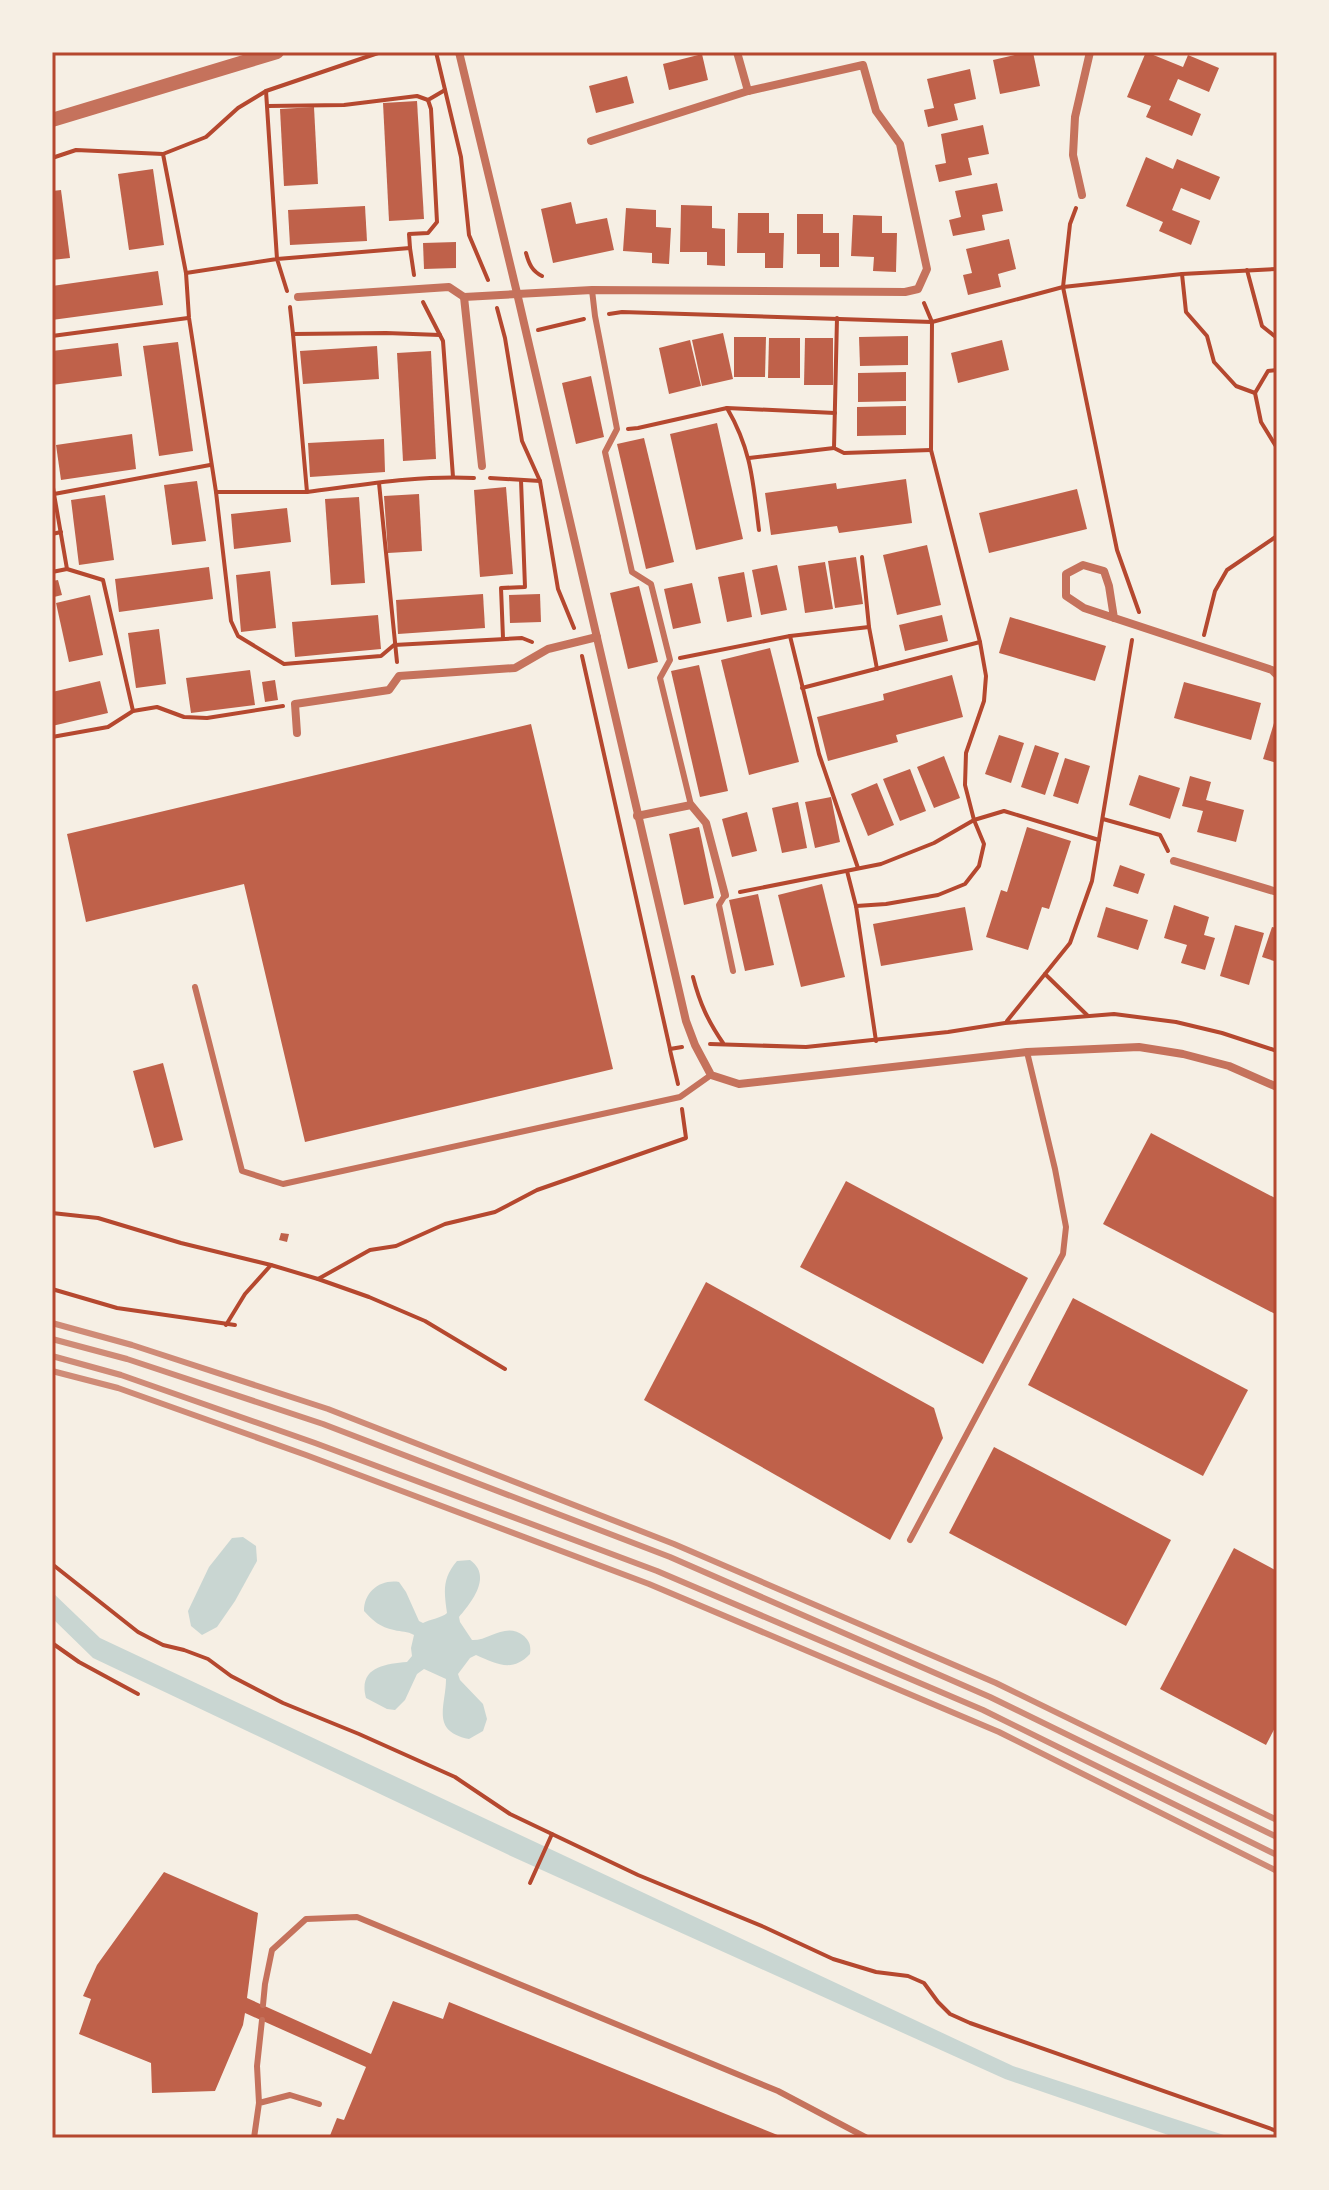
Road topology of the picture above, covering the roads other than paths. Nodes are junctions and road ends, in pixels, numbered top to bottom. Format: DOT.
graph roads {
  1 [pos="277,52"];
  2 [pos="459,52"];
  3 [pos="737,52"];
  4 [pos="1090,52"];
  5 [pos="748,91"];
  6 [pos="52,120"];
  7 [pos="591,141"];
  8 [pos="1082,195"];
  9 [pos="592,290"];
  10 [pos="517,293"];
  11 [pos="298,297"];
  12 [pos="464,297"];
  13 [pos="482,466"];
  14 [pos="1114,618"];
  15 [pos="597,637"];
  16 [pos="1277,675"];
  17 [pos="297,733"];
  18 [pos="691,805"];
  19 [pos="637,816"];
  20 [pos="1174,861"];
  21 [pos="1277,892"];
  22 [pos="725,895"];
  23 [pos="733,971"];
  24 [pos="195,987"];
  25 [pos="1027,1052"];
  26 [pos="711,1075"];
  27 [pos="1277,1087"];
  28 [pos="910,1540"];
  29 [pos="263,2005"];
  30 [pos="262,2020"];
  31 [pos="259,2103"];
  32 [pos="319,2104"];
  33 [pos="254,2138"];
  34 [pos="867,2138"];
  1 -- 6 [label="street"];
  2 -- 10 [label="street"];
  3 -- 5 [label="street"];
  4 -- 8 [label="street"];
  5 -- 7 [label="street"];
  5 -- 9 [label="street"];
  9 -- 10 [label="street"];
  9 -- 18 [label="lane"];
  10 -- 12 [label="street"];
  10 -- 15 [label="street"];
  11 -- 12 [label="street"];
  12 -- 13 [label="street"];
  14 -- 14 [label="street"];
  14 -- 16 [label="street"];
  15 -- 17 [label="street"];
  15 -- 19 [label="street"];
  18 -- 19 [label="street"];
  18 -- 22 [label="street"];
  19 -- 26 [label="street"];
  20 -- 21 [label="street"];
  22 -- 23 [label="lane"];
  24 -- 26 [label="lane"];
  25 -- 26 [label="street"];
  25 -- 27 [label="street"];
  25 -- 28 [label="lane"];
  29 -- 34 [label="lane"];
  30 -- 31 [label="lane"];
  31 -- 32 [label="lane"];
  31 -- 33 [label="lane"];
}
